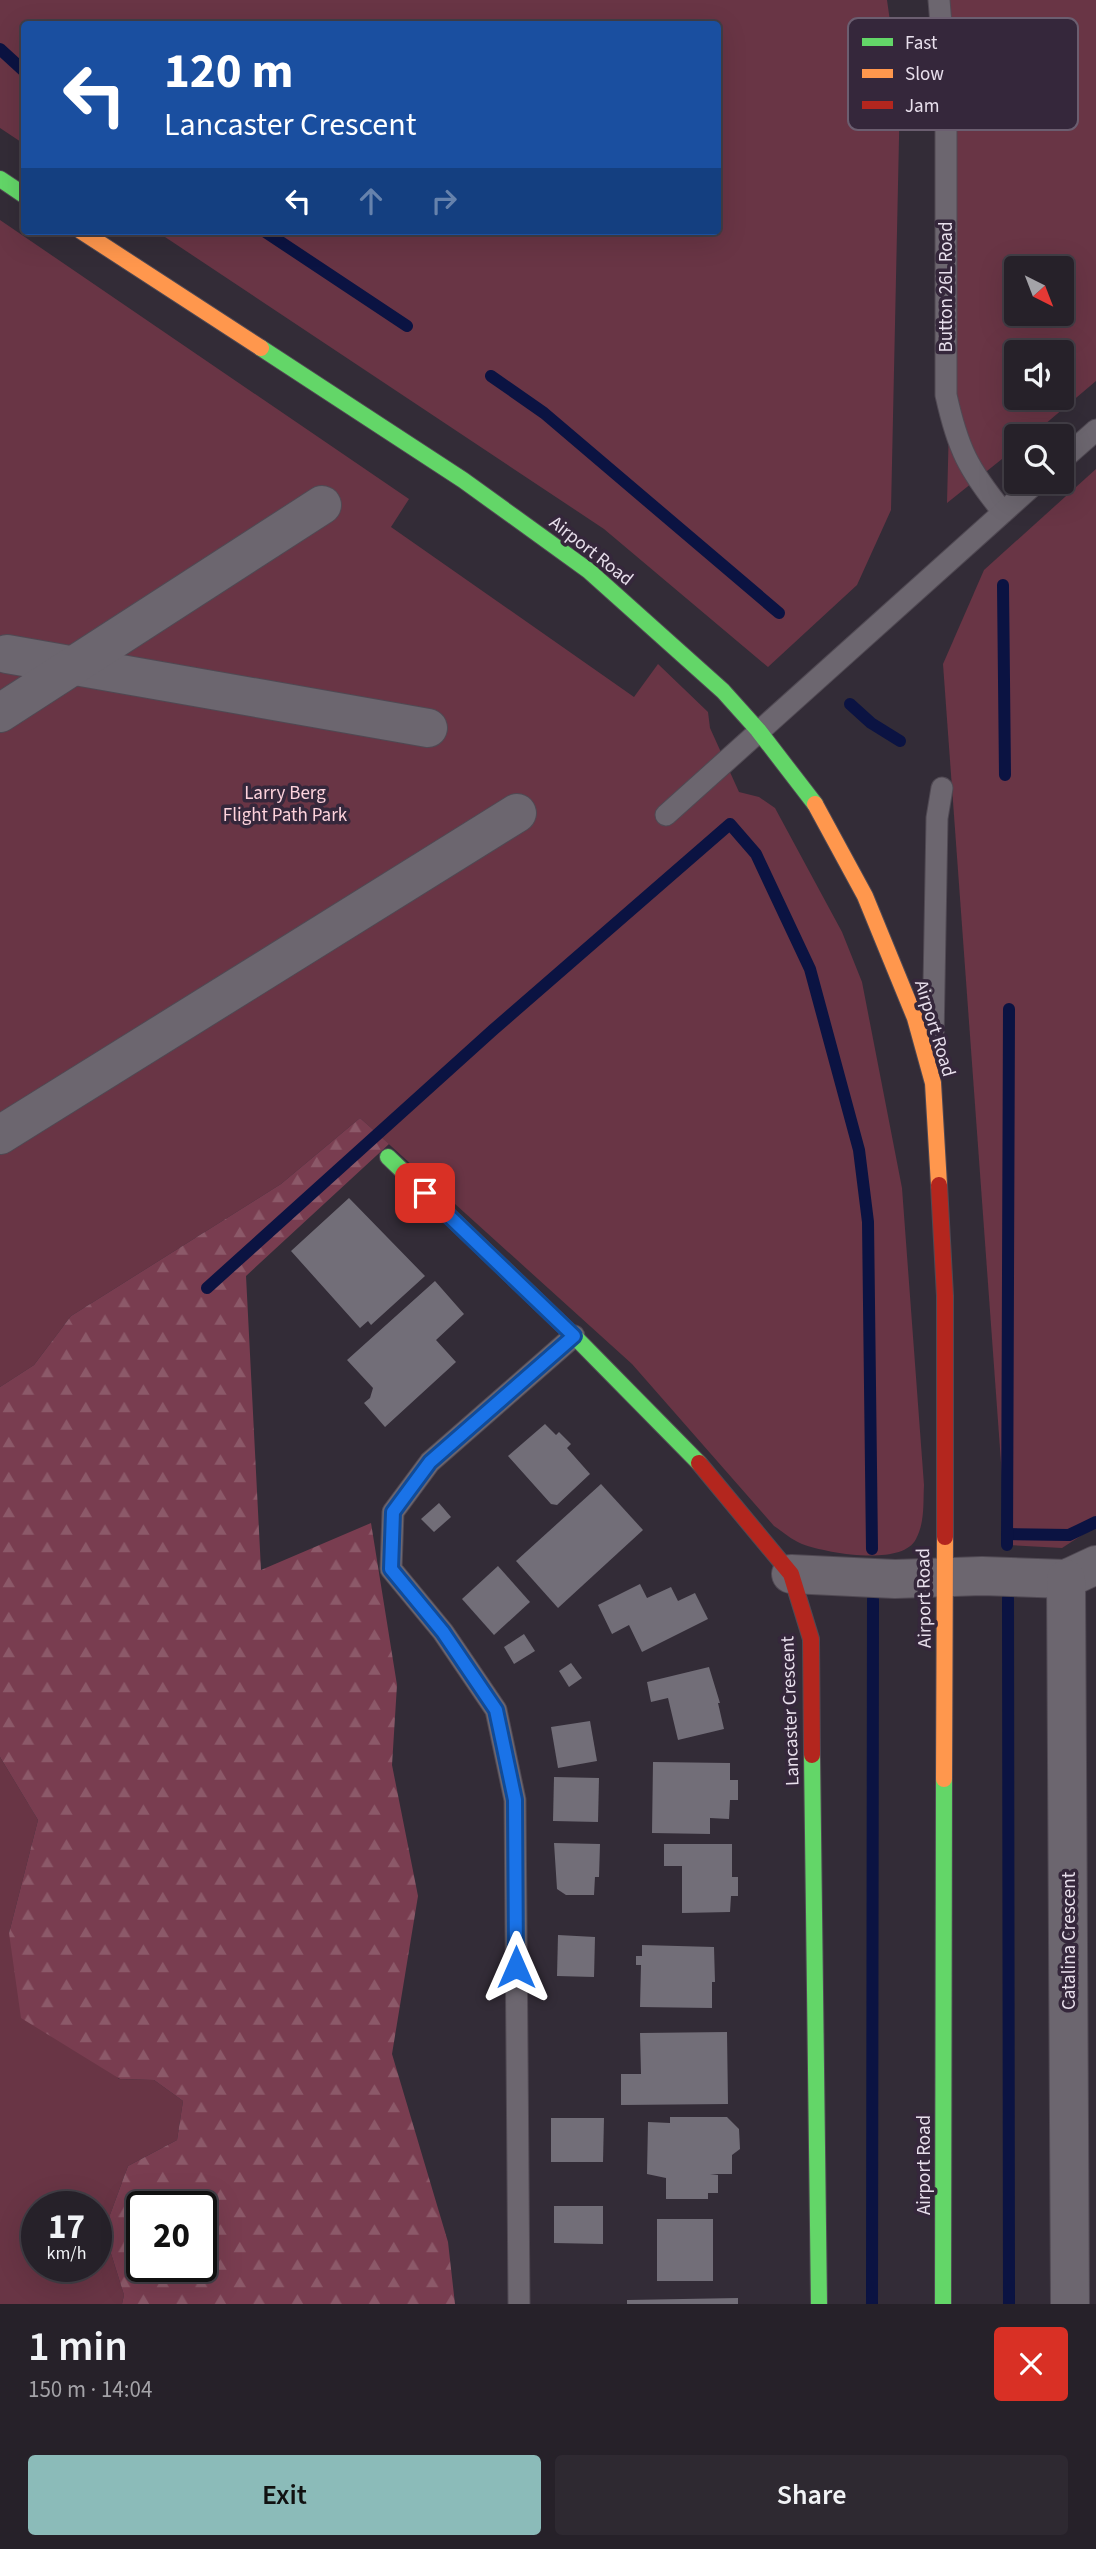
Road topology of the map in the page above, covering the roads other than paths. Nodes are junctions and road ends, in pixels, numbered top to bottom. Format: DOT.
graph roads {
  1 [pos="939,0"];
  2 [pos="940,18"];
  3 [pos="946,130"];
  4 [pos="0,179"];
  5 [pos="21,193"];
  6 [pos="87,235"];
  7 [pos="1096,430"];
  8 [pos="1074,449"];
  9 [pos="1023,494"];
  10 [pos="322,505"];
  11 [pos="1003,512"];
  12 [pos="7,654"];
  13 [pos="74,666"];
  14 [pos="0,713"];
  15 [pos="428,728"];
  16 [pos="758,730"];
  17 [pos="943,788"];
  18 [pos="517,813"];
  19 [pos="666,815"];
  20 [pos="933,1083"];
  21 [pos="0,1135"];
  22 [pos="388,1157"];
  23 [pos="574,1336"];
  24 [pos="1081,1572"];
  25 [pos="791,1574"];
  26 [pos="945,1578"];
  27 [pos="519,2304"];
  28 [pos="819,2304"];
  29 [pos="943,2304"];
  30 [pos="1070,2304"];
  1 -- 2 [label="lane, Button 26L Road"];
  3 -- 11 [label="lane, Button 26L Road"];
  4 -- 5 [label="street"];
  6 -- 16 [label="street, Airport Road"];
  7 -- 8 [label="lane"];
  9 -- 11 [label="lane"];
  10 -- 13 [label="street"];
  11 -- 16 [label="lane"];
  12 -- 13 [label="street"];
  13 -- 14 [label="street"];
  13 -- 15 [label="street"];
  16 -- 19 [label="lane"];
  16 -- 20 [label="street, Airport Road"];
  17 -- 20 [label="lane"];
  18 -- 21 [label="street"];
  20 -- 26 [label="street, Airport Road"];
  22 -- 23 [label="street, Lancaster Crescent"];
  23 -- 25 [label="street, Lancaster Crescent"];
  23 -- 27 [label="lane"];
  24 -- 26 [label="street"];
  24 -- 30 [label="street, Catalina Crescent"];
  25 -- 26 [label="street"];
  25 -- 28 [label="street, Lancaster Crescent"];
  26 -- 29 [label="street, Airport Road"];
}
